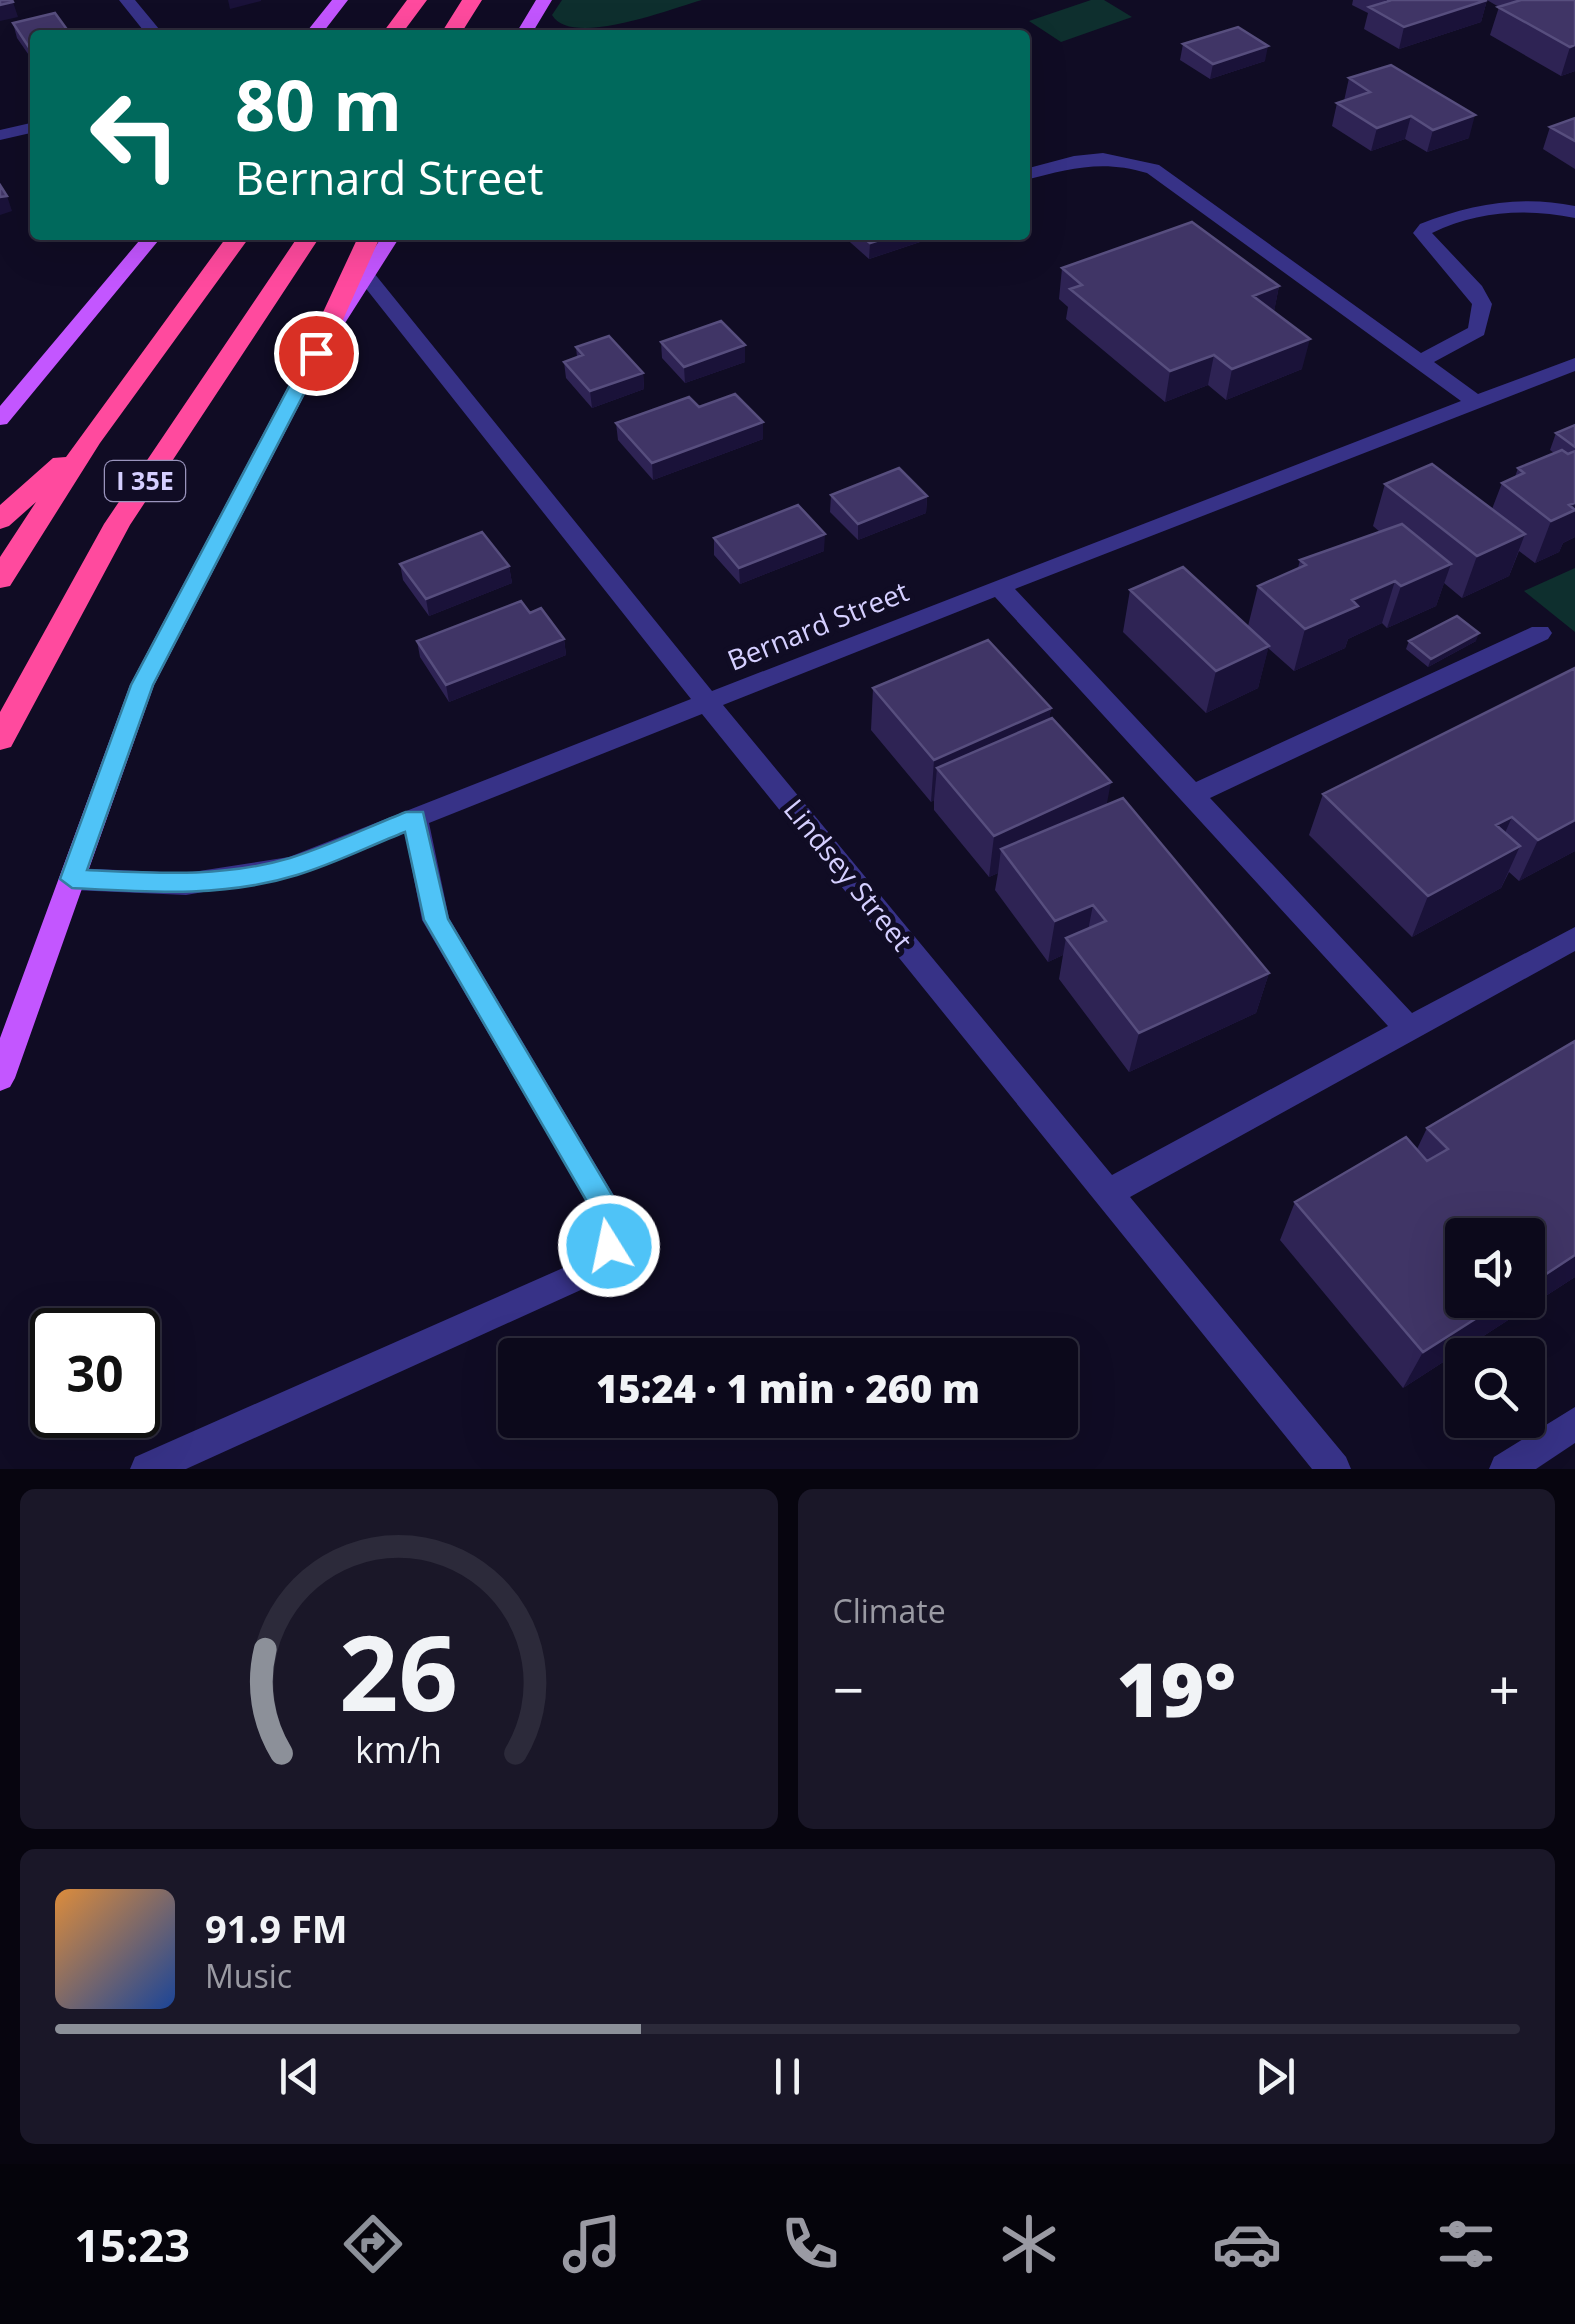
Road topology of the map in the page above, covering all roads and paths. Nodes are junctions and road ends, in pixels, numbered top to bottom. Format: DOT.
graph roads {
  1 [pos="127,0"];
  2 [pos="340,0"];
  3 [pos="417,0"];
  4 [pos="473,0"];
  5 [pos="544,0"];
  6 [pos="152,30"];
  7 [pos="316,30"];
  8 [pos="395,30"];
  9 [pos="453,30"];
  10 [pos="474,30"];
  11 [pos="526,30"];
  12 [pos="30,128"];
  13 [pos="0,136"];
  14 [pos="1030,174"];
  15 [pos="1575,212"];
  16 [pos="150,240"];
  17 [pos="236,240"];
  18 [pos="307,240"];
  19 [pos="368,240"];
  20 [pos="389,240"];
  21 [pos="367,277"];
  22 [pos="316,353"];
  23 [pos="1421,361"];
  24 [pos="1570,372"];
  25 [pos="1476,402"];
  26 [pos="0,419"];
  27 [pos="90,439"];
  28 [pos="0,520"];
  29 [pos="0,579"];
  30 [pos="999,586"];
  31 [pos="1540,633"];
  32 [pos="708,702"];
  33 [pos="0,739"];
  34 [pos="1192,796"];
  35 [pos="414,818"];
  36 [pos="72,879"];
  37 [pos="1575,938"];
  38 [pos="1409,1029"];
  39 [pos="0,1078"];
  40 [pos="1108,1194"];
  41 [pos="1575,1423"];
  42 [pos="147,1469"];
  43 [pos="1334,1469"];
  44 [pos="1506,1469"];
  1 -- 6 [label="street"];
  2 -- 7 [label="main road"];
  3 -- 8 [label="highway"];
  4 -- 9 [label="highway"];
  4 -- 10 [label="highway"];
  5 -- 11 [label="main road"];
  12 -- 13 [label="street"];
  14 -- 23 [label="street"];
  15 -- 23 [label="street"];
  16 -- 26 [label="main road"];
  17 -- 27 [label="highway, I 35E"];
  18 -- 33 [label="highway, I 35E"];
  19 -- 22 [label="highway"];
  20 -- 21 [label="main road"];
  21 -- 22 [label="main road"];
  21 -- 32 [label="street, Lindsey Street"];
  22 -- 36 [label="main road"];
  23 -- 25 [label="street"];
  24 -- 25 [label="street, Bernard Street"];
  25 -- 30 [label="street, Bernard Street"];
  27 -- 28 [label="highway"];
  27 -- 29 [label="highway, I 35E"];
  30 -- 32 [label="street, Bernard Street"];
  30 -- 34 [label="street"];
  31 -- 34 [label="street"];
  32 -- 35 [label="street, Bernard Street"];
  32 -- 40 [label="street, Lindsey Street"];
  34 -- 38 [label="street"];
  35 -- 36 [label="street, Bernard Street"];
  35 -- 42 [label="street"];
  36 -- 39 [label="main road"];
  37 -- 38 [label="street"];
  38 -- 40 [label="street"];
  40 -- 43 [label="street, Lindsey Street"];
  41 -- 44 [label="street"];
}
